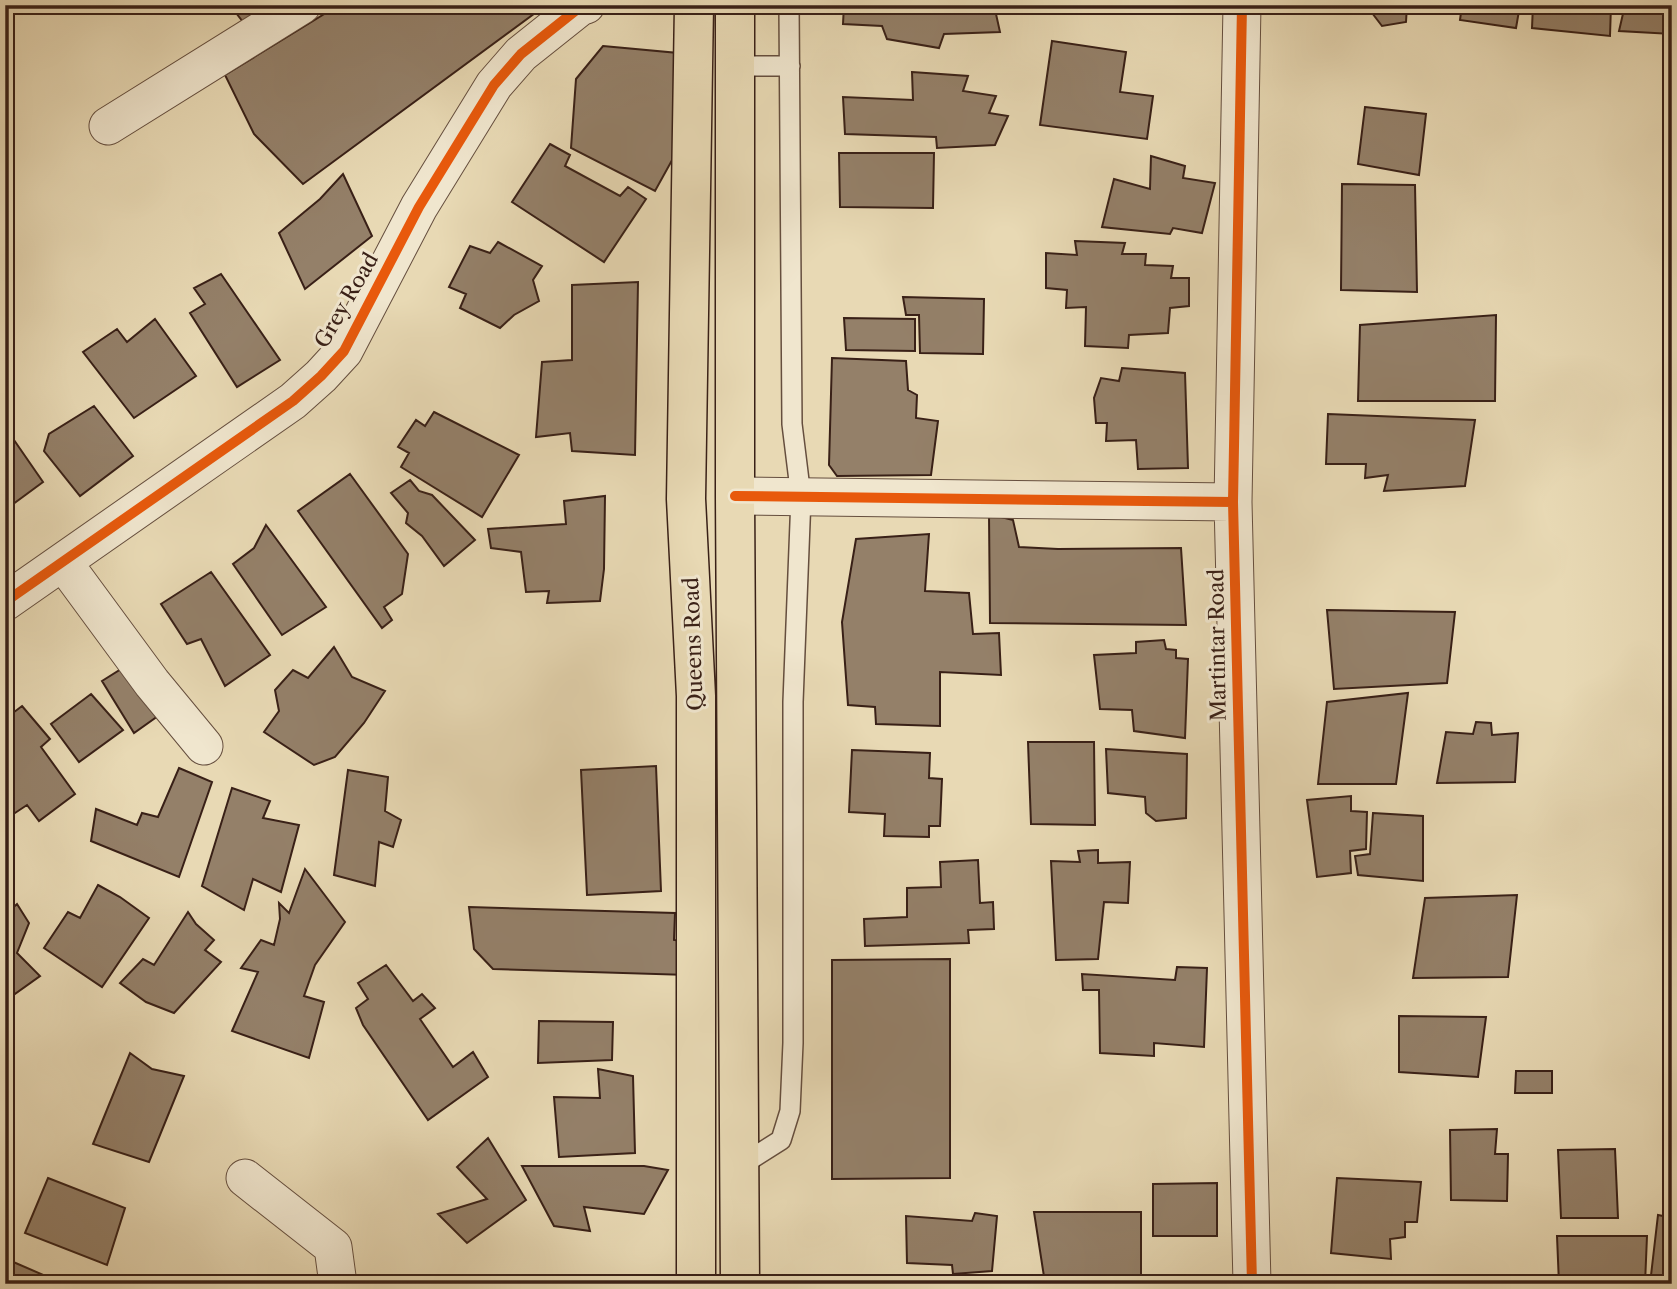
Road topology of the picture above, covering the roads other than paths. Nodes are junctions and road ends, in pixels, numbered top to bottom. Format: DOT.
graph roads {
  1 [pos="302,5"];
  2 [pos="586,5"];
  3 [pos="694,5"];
  4 [pos="735,5"];
  5 [pos="789,5"];
  6 [pos="1242,5"];
  7 [pos="734,66"];
  8 [pos="790,66"];
  9 [pos="108,126"];
  10 [pos="735,496"];
  11 [pos="802,497"];
  12 [pos="1233,502"];
  13 [pos="63,562"];
  14 [pos="5,603"];
  15 [pos="204,746"];
  16 [pos="740,1166"];
  17 [pos="245,1178"];
  18 [pos="338,1284"];
  19 [pos="696,1284"];
  20 [pos="740,1284"];
  21 [pos="1252,1284"];
  1 -- 9 [label="street"];
  2 -- 13 [label="street, Grey Road"];
  3 -- 19 [label="main road, Queens Road"];
  4 -- 7 [label="main road, Queens Road"];
  5 -- 8 [label="lane"];
  6 -- 12 [label="street, Martintar Road"];
  7 -- 8 [label="lane"];
  7 -- 10 [label="main road, Queens Road"];
  8 -- 11 [label="lane"];
  10 -- 11 [label="street"];
  10 -- 16 [label="main road, Queens Road"];
  11 -- 12 [label="street"];
  11 -- 16 [label="lane"];
  12 -- 21 [label="street, Martintar Road"];
  13 -- 14 [label="street, Grey Road"];
  13 -- 15 [label="street"];
  16 -- 20 [label="main road, Queens Road"];
  17 -- 18 [label="street"];
}
